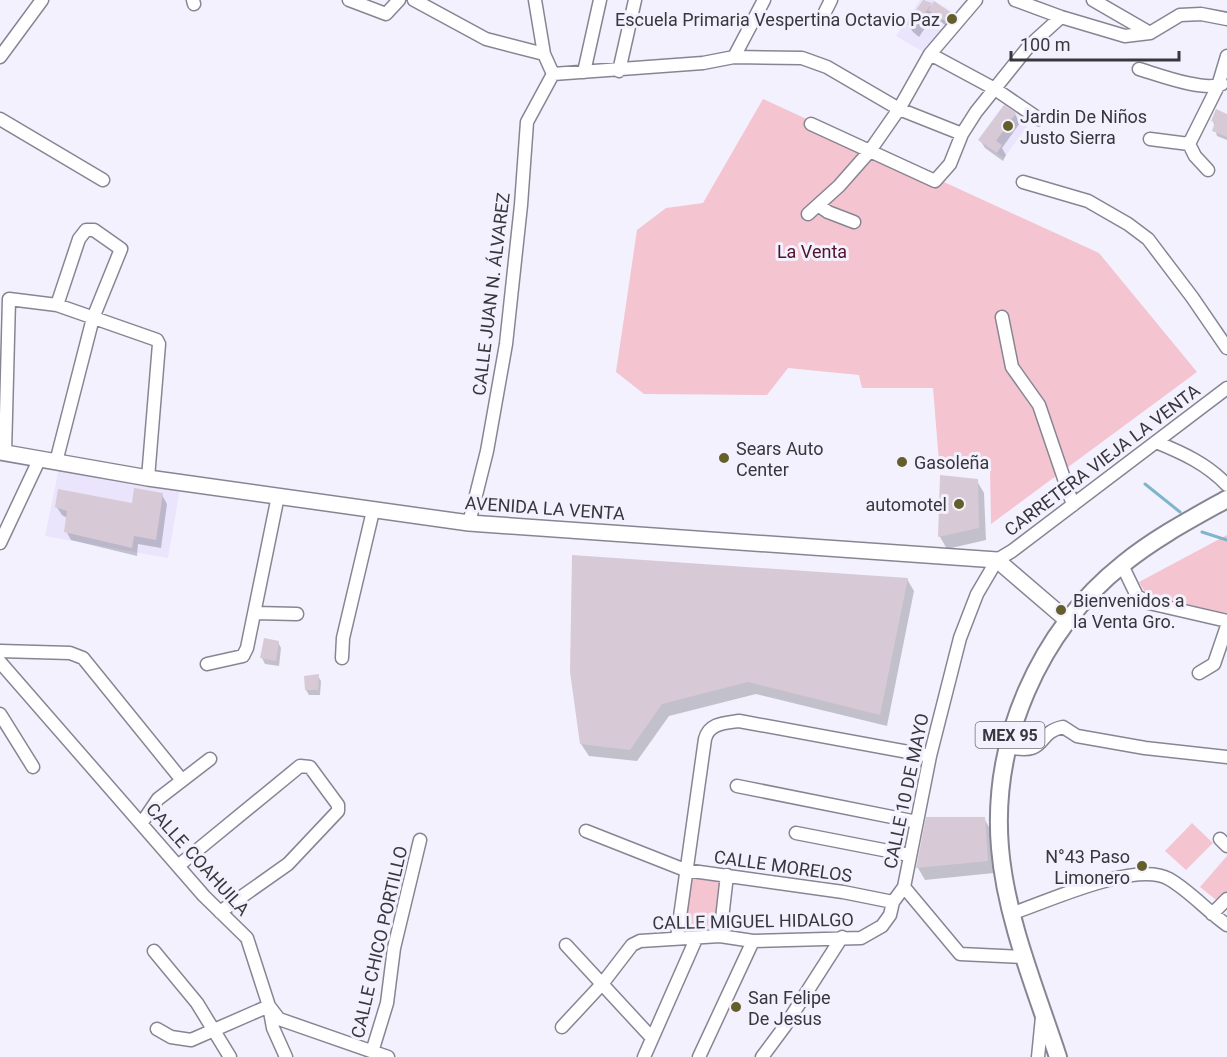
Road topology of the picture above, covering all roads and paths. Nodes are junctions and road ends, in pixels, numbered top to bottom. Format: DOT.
graph roads {
  1 [pos="42,0"];
  2 [pos="348,0"];
  3 [pos="399,0"];
  4 [pos="414,0"];
  5 [pos="535,0"];
  6 [pos="600,0"];
  7 [pos="635,0"];
  8 [pos="764,0"];
  9 [pos="831,0"];
  10 [pos="976,0"];
  11 [pos="1015,0"];
  12 [pos="1093,0"];
  13 [pos="825,12"];
  14 [pos="1061,17"];
  15 [pos="1227,19"];
  16 [pos="1150,33"];
  17 [pos="544,54"];
  18 [pos="930,54"];
  19 [pos="1227,56"];
  20 [pos="0,57"];
  21 [pos="734,57"];
  22 [pos="1139,69"];
  23 [pos="618,71"];
  24 [pos="584,72"];
  25 [pos="552,74"];
  26 [pos="1222,84"];
  27 [pos="995,89"];
  28 [pos="899,109"];
  29 [pos="0,119"];
  30 [pos="1039,119"];
  31 [pos="811,124"];
  32 [pos="962,134"];
  33 [pos="1150,140"];
  34 [pos="1189,144"];
  35 [pos="869,152"];
  36 [pos="1208,170"];
  37 [pos="104,180"];
  38 [pos="1023,182"];
  39 [pos="818,205"];
  40 [pos="808,214"];
  41 [pos="854,222"];
  42 [pos="57,304"];
  43 [pos="1002,317"];
  44 [pos="93,318"];
  45 [pos="1227,348"];
  46 [pos="1227,388"];
  47 [pos="1156,442"];
  48 [pos="2,453"];
  49 [pos="40,458"];
  50 [pos="56,462"];
  51 [pos="148,478"];
  52 [pos="1227,485"];
  53 [pos="278,496"];
  54 [pos="1227,500"];
  55 [pos="1073,505"];
  56 [pos="373,512"];
  57 [pos="469,523"];
  58 [pos="0,543"];
  59 [pos="997,560"];
  60 [pos="1122,565"];
  61 [pos="255,613"];
  62 [pos="297,614"];
  63 [pos="1068,621"];
  64 [pos="1227,621"];
  65 [pos="1227,626"];
  66 [pos="0,651"];
  67 [pos="342,658"];
  68 [pos="0,662"];
  69 [pos="207,664"];
  70 [pos="1199,673"];
  71 [pos="0,715"];
  72 [pos="1007,747"];
  73 [pos="930,756"];
  74 [pos="1227,757"];
  75 [pos="210,759"];
  76 [pos="33,767"];
  77 [pos="181,779"];
  78 [pos="736,786"];
  79 [pos="917,822"];
  80 [pos="141,824"];
  81 [pos="586,831"];
  82 [pos="796,833"];
  83 [pos="420,840"];
  84 [pos="909,855"];
  85 [pos="178,866"];
  86 [pos="685,870"];
  87 [pos="727,875"];
  88 [pos="904,887"];
  89 [pos="1227,899"];
  90 [pos="892,902"];
  91 [pos="220,912"];
  92 [pos="1013,914"];
  93 [pos="1212,914"];
  94 [pos="1227,925"];
  95 [pos="720,936"];
  96 [pos="842,937"];
  97 [pos="677,938"];
  98 [pos="696,939"];
  99 [pos="753,941"];
  100 [pos="566,945"];
  101 [pos="154,951"];
  102 [pos="1026,957"];
  103 [pos="602,984"];
  104 [pos="269,1006"];
  105 [pos="1043,1010"];
  106 [pos="562,1026"];
  107 [pos="157,1029"];
  108 [pos="215,1032"];
  109 [pos="651,1037"];
  110 [pos="372,1052"];
  111 [pos="230,1057"];
  112 [pos="286,1057"];
  113 [pos="388,1057"];
  114 [pos="644,1057"];
  115 [pos="699,1057"];
  116 [pos="762,1057"];
  117 [pos="1038,1057"];
  118 [pos="1058,1057"];
  1 -- 20 [label="street"];
  2 -- 3 [label="street"];
  4 -- 17 [label="street"];
  5 -- 17 [label="street"];
  6 -- 24 [label="street"];
  7 -- 23 [label="street"];
  8 -- 21 [label="street"];
  9 -- 13 [label="street"];
  10 -- 18 [label="street"];
  11 -- 14 [label="street"];
  12 -- 16 [label="street"];
  14 -- 16 [label="street"];
  14 -- 27 [label="street"];
  15 -- 16 [label="street"];
  17 -- 25 [label="street"];
  18 -- 27 [label="street"];
  18 -- 28 [label="street"];
  19 -- 26 [label="street"];
  21 -- 23 [label="street"];
  21 -- 28 [label="street"];
  22 -- 26 [label="street"];
  23 -- 24 [label="street"];
  24 -- 25 [label="street"];
  25 -- 57 [label="street, CALLE JUAN N. ÁLVAREZ"];
  26 -- 34 [label="street"];
  27 -- 30 [label="street"];
  27 -- 32 [label="street"];
  28 -- 32 [label="street"];
  28 -- 35 [label="street"];
  29 -- 37 [label="street"];
  31 -- 35 [label="street"];
  32 -- 35 [label="street"];
  33 -- 34 [label="street"];
  34 -- 36 [label="street"];
  35 -- 39 [label="street"];
  38 -- 45 [label="street"];
  39 -- 40 [label="street"];
  39 -- 41 [label="street"];
  42 -- 44 [label="street"];
  42 -- 44 [label="street"];
  42 -- 48 [label="street"];
  43 -- 55 [label="street"];
  44 -- 50 [label="street"];
  44 -- 51 [label="street"];
  46 -- 47 [label="street, CARRETERA VIEJA LA VENTA"];
  47 -- 52 [label="street"];
  47 -- 55 [label="street, CARRETERA VIEJA LA VENTA"];
  48 -- 49 [label="main road, AVENIDA LA VENTA"];
  49 -- 50 [label="main road, AVENIDA LA VENTA"];
  49 -- 58 [label="street"];
  50 -- 51 [label="main road, AVENIDA LA VENTA"];
  51 -- 53 [label="main road, AVENIDA LA VENTA"];
  53 -- 56 [label="main road, AVENIDA LA VENTA"];
  53 -- 61 [label="street"];
  54 -- 60 [label="highway, MEX 95"];
  55 -- 59 [label="street, CARRETERA VIEJA LA VENTA"];
  56 -- 57 [label="main road, AVENIDA LA VENTA"];
  56 -- 67 [label="street"];
  57 -- 59 [label="main road, AVENIDA LA VENTA"];
  59 -- 63 [label="main road"];
  59 -- 73 [label="street, CALLE 10 DE MAYO"];
  60 -- 63 [label="highway, MEX 95"];
  60 -- 64 [label="street"];
  61 -- 62 [label="street"];
  61 -- 69 [label="street"];
  63 -- 72 [label="highway, MEX 95"];
  65 -- 70 [label="street"];
  66 -- 77 [label="street"];
  68 -- 80 [label="street, CALLE COAHUILA"];
  71 -- 76 [label="street"];
  72 -- 74 [label="street"];
  72 -- 92 [label="highway, MEX 95"];
  73 -- 79 [label="street, CALLE 10 DE MAYO"];
  73 -- 86 [label="street"];
  75 -- 77 [label="street"];
  77 -- 80 [label="street"];
  78 -- 79 [label="street"];
  79 -- 84 [label="street, CALLE 10 DE MAYO"];
  80 -- 85 [label="street, CALLE COAHUILA"];
  81 -- 86 [label="street, CALLE MORELOS"];
  82 -- 84 [label="street"];
  83 -- 110 [label="street, CALLE CHICO PORTILLO"];
  84 -- 88 [label="street, CALLE 10 DE MAYO"];
  85 -- 91 [label="street, CALLE COAHUILA"];
  85 -- 91 [label="street"];
  86 -- 87 [label="street, CALLE MORELOS"];
  86 -- 97 [label="street"];
  87 -- 90 [label="street, CALLE MORELOS"];
  87 -- 95 [label="street"];
  88 -- 90 [label="street"];
  88 -- 102 [label="street, CALLE 10 DE MAYO"];
  89 -- 93 [label="street"];
  90 -- 96 [label="street, CALLE MIGUEL HIDALGO"];
  91 -- 104 [label="street, CALLE COAHUILA"];
  92 -- 93 [label="street"];
  92 -- 102 [label="highway, MEX 95"];
  93 -- 94 [label="street"];
  95 -- 98 [label="street, CALLE MIGUEL HIDALGO"];
  95 -- 99 [label="street, CALLE MIGUEL HIDALGO"];
  96 -- 99 [label="street, CALLE MIGUEL HIDALGO"];
  96 -- 116 [label="street"];
  97 -- 98 [label="street, CALLE MIGUEL HIDALGO"];
  97 -- 103 [label="street, CALLE MIGUEL HIDALGO"];
  98 -- 109 [label="street"];
  99 -- 115 [label="street"];
  100 -- 103 [label="street"];
  101 -- 108 [label="street"];
  102 -- 105 [label="highway, MEX 95"];
  103 -- 106 [label="street, CALLE MIGUEL HIDALGO"];
  103 -- 109 [label="street"];
  104 -- 108 [label="street"];
  104 -- 110 [label="street"];
  104 -- 112 [label="street, CALLE COAHUILA"];
  105 -- 117 [label="street"];
  105 -- 118 [label="highway, MEX 95"];
  107 -- 108 [label="street"];
  108 -- 111 [label="street"];
  109 -- 114 [label="street"];
  110 -- 113 [label="street"];
}
